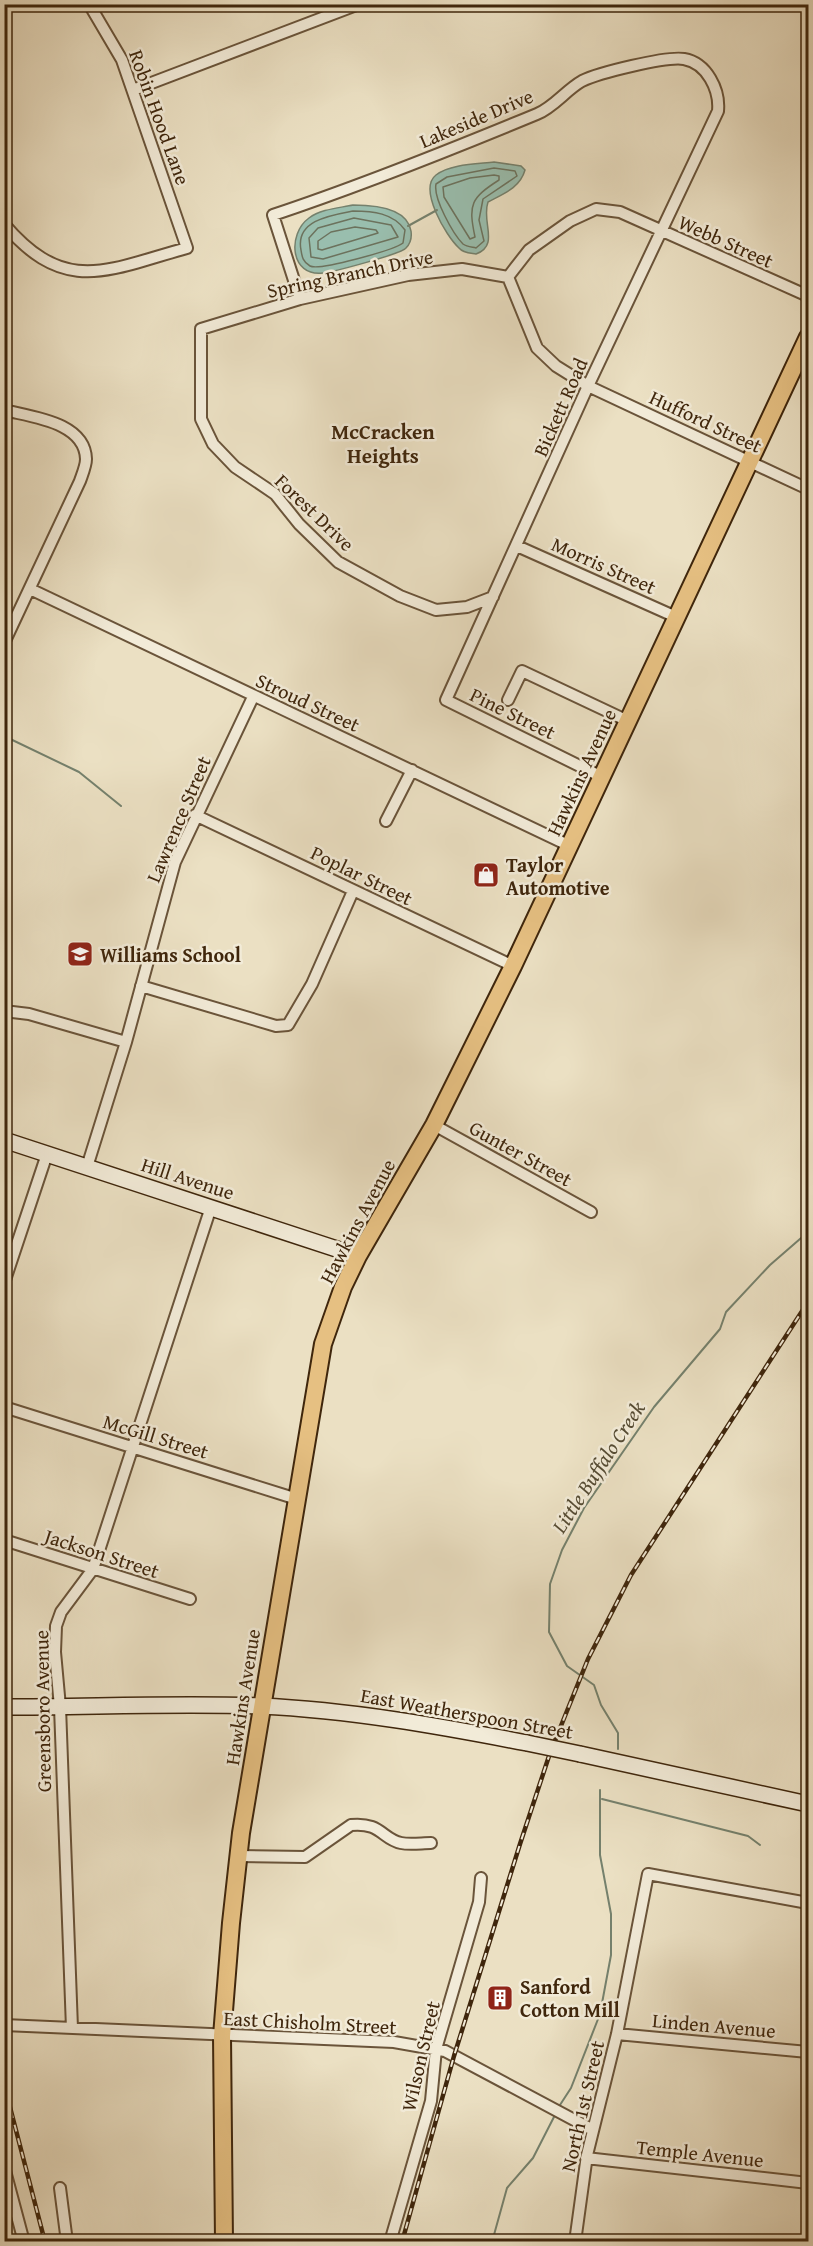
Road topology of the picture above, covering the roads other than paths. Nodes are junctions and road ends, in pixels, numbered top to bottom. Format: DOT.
graph roads {
  1 [pos="89,4"];
  2 [pos="359,4"];
  3 [pos="133,90"];
  4 [pos="4,224"];
  5 [pos="662,232"];
  6 [pos="508,278"];
  7 [pos="808,296"];
  8 [pos="300,299"];
  9 [pos="201,329"];
  10 [pos="808,337"];
  11 [pos="588,386"];
  12 [pos="4,410"];
  13 [pos="750,462"];
  14 [pos="808,489"];
  15 [pos="517,546"];
  16 [pos="30,589"];
  17 [pos="493,597"];
  18 [pos="676,617"];
  19 [pos="4,643"];
  20 [pos="253,697"];
  21 [pos="508,700"];
  22 [pos="628,721"];
  23 [pos="412,770"];
  24 [pos="602,777"];
  25 [pos="195,815"];
  26 [pos="386,821"];
  27 [pos="570,846"];
  28 [pos="353,891"];
  29 [pos="513,966"];
  30 [pos="141,986"];
  31 [pos="4,1011"];
  32 [pos="126,1042"];
  33 [pos="434,1125"];
  34 [pos="4,1140"];
  35 [pos="47,1154"];
  36 [pos="87,1167"];
  37 [pos="211,1207"];
  38 [pos="591,1212"];
  39 [pos="358,1256"];
  40 [pos="4,1283"];
  41 [pos="4,1407"];
  42 [pos="134,1448"];
  43 [pos="297,1499"];
  44 [pos="4,1540"];
  45 [pos="93,1569"];
  46 [pos="189,1599"];
  47 [pos="263,1706"];
  48 [pos="4,1707"];
  49 [pos="60,1707"];
  50 [pos="808,1804"];
  51 [pos="431,1843"];
  52 [pos="238,1856"];
  53 [pos="482,1878"];
  54 [pos="808,1903"];
  55 [pos="4,2025"];
  56 [pos="72,2028"];
  57 [pos="617,2034"];
  58 [pos="222,2036"];
  59 [pos="436,2049"];
  60 [pos="808,2052"];
  61 [pos="593,2130"];
  62 [pos="586,2158"];
  63 [pos="4,2167"];
  64 [pos="808,2183"];
  65 [pos="60,2188"];
  66 [pos="24,2241"];
  67 [pos="67,2241"];
  68 [pos="224,2241"];
  69 [pos="390,2241"];
  70 [pos="575,2241"];
  1 -- 3 [label="street, Robin Hood Lane"];
  2 -- 3 [label="street"];
  3 -- 4 [label="street, Robin Hood Lane"];
  5 -- 6 [label="street, Webb Street"];
  5 -- 7 [label="street, Webb Street"];
  5 -- 8 [label="street, Lakeside Drive"];
  5 -- 11 [label="street, Bickett Road"];
  6 -- 8 [label="street, Spring Branch Drive"];
  6 -- 11 [label="street, Hufford Street"];
  8 -- 9 [label="street, Spring Branch Drive"];
  9 -- 17 [label="street, Forest Drive"];
  10 -- 13 [label="main road, Hawkins Avenue"];
  11 -- 13 [label="street, Hufford Street"];
  11 -- 15 [label="street, Bickett Road"];
  12 -- 16 [label="street"];
  13 -- 14 [label="street, Hufford Street"];
  13 -- 18 [label="main road, Hawkins Avenue"];
  15 -- 17 [label="street, Bickett Road"];
  15 -- 18 [label="street, Morris Street"];
  16 -- 19 [label="street"];
  16 -- 20 [label="street, Stroud Street"];
  17 -- 24 [label="street, Pine Street"];
  18 -- 22 [label="main road, Hawkins Avenue"];
  20 -- 23 [label="street, Stroud Street"];
  20 -- 25 [label="street, Lawrence Street"];
  21 -- 22 [label="street"];
  22 -- 24 [label="main road, Hawkins Avenue"];
  23 -- 26 [label="street"];
  23 -- 27 [label="street, Stroud Street"];
  24 -- 27 [label="main road, Hawkins Avenue"];
  25 -- 28 [label="street, Poplar Street"];
  25 -- 30 [label="street, Lawrence Street"];
  27 -- 29 [label="main road, Hawkins Avenue"];
  28 -- 29 [label="street, Poplar Street"];
  28 -- 30 [label="street"];
  29 -- 33 [label="main road, Hawkins Avenue"];
  30 -- 32 [label="street, Lawrence Street"];
  31 -- 32 [label="street"];
  32 -- 36 [label="street, Lawrence Street"];
  33 -- 38 [label="street, Gunter Street"];
  33 -- 39 [label="main road, Hawkins Avenue"];
  34 -- 35 [label="street, Hill Avenue"];
  35 -- 36 [label="street, Hill Avenue"];
  35 -- 40 [label="street"];
  36 -- 37 [label="street, Hill Avenue"];
  37 -- 39 [label="street, Hill Avenue"];
  37 -- 42 [label="street, Greensboro Avenue"];
  39 -- 43 [label="main road, Hawkins Avenue"];
  41 -- 42 [label="street, McGill Street"];
  42 -- 43 [label="street, McGill Street"];
  42 -- 45 [label="street, Greensboro Avenue"];
  43 -- 47 [label="main road, Hawkins Avenue"];
  44 -- 45 [label="street, Jackson Street"];
  45 -- 46 [label="street, Jackson Street"];
  45 -- 49 [label="street, Greensboro Avenue"];
  47 -- 49 [label="street, East Weatherspoon Street"];
  47 -- 50 [label="street, East Weatherspoon Street, bridge"];
  47 -- 52 [label="main road, Hawkins Avenue"];
  48 -- 49 [label="street, East Weatherspoon Street"];
  49 -- 56 [label="street, Greensboro Avenue"];
  51 -- 52 [label="street"];
  52 -- 58 [label="main road, Hawkins Avenue"];
  53 -- 59 [label="street, Wilson Street"];
  54 -- 57 [label="street, North 1st Street"];
  55 -- 56 [label="street, East Chisholm Street"];
  56 -- 58 [label="street, East Chisholm Street"];
  57 -- 60 [label="street, Linden Avenue"];
  57 -- 61 [label="street, North 1st Street"];
  58 -- 59 [label="street, East Chisholm Street"];
  58 -- 68 [label="main road, Hawkins Avenue"];
  59 -- 61 [label="street, East Chisholm Street"];
  59 -- 69 [label="street, Wilson Street"];
  61 -- 62 [label="street, North 1st Street"];
  62 -- 64 [label="street, Temple Avenue"];
  62 -- 70 [label="street, North 1st Street"];
  63 -- 66 [label="street"];
  65 -- 67 [label="street"];
}
